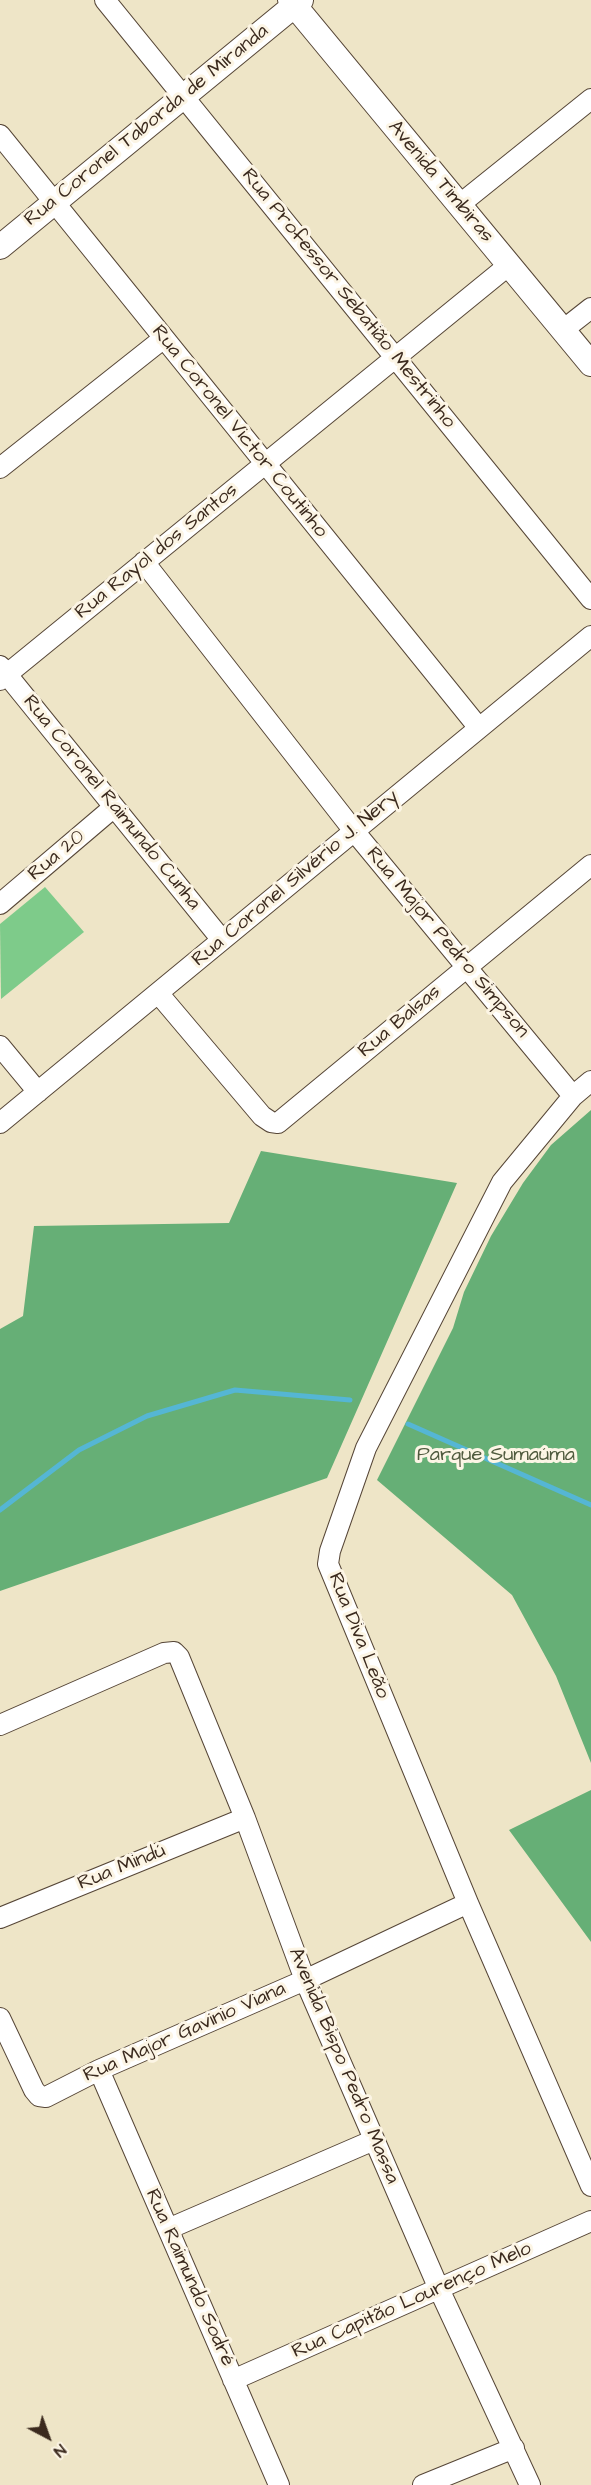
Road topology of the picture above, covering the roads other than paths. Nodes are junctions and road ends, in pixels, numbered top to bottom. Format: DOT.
graph roads {
  1 [pos="105,0"];
  2 [pos="295,2"];
  3 [pos="184,96"];
  4 [pos="591,99"];
  5 [pos="0,135"];
  6 [pos="54,202"];
  7 [pos="459,205"];
  8 [pos="0,247"];
  9 [pos="509,265"];
  10 [pos="591,308"];
  11 [pos="563,330"];
  12 [pos="164,338"];
  13 [pos="395,358"];
  14 [pos="591,364"];
  15 [pos="265,464"];
  16 [pos="0,468"];
  17 [pos="144,562"];
  18 [pos="591,599"];
  19 [pos="591,636"];
  20 [pos="2,674"];
  21 [pos="479,728"];
  22 [pos="114,807"];
  23 [pos="354,831"];
  24 [pos="591,865"];
  25 [pos="0,904"];
  26 [pos="222,940"];
  27 [pos="468,966"];
  28 [pos="158,993"];
  29 [pos="0,1046"];
  30 [pos="591,1081"];
  31 [pos="38,1092"];
  32 [pos="573,1096"];
  33 [pos="0,1123"];
  34 [pos="0,1725"];
  35 [pos="245,1818"];
  36 [pos="468,1903"];
  37 [pos="0,1918"];
  38 [pos="305,1980"];
  39 [pos="0,2018"];
  40 [pos="99,2070"];
  41 [pos="374,2140"];
  42 [pos="591,2186"];
  43 [pos="591,2221"];
  44 [pos="168,2229"];
  45 [pos="439,2289"];
  46 [pos="233,2380"];
  47 [pos="514,2448"];
  48 [pos="279,2485"];
  49 [pos="423,2485"];
  50 [pos="530,2485"];
  1 -- 3 [label="street, Rua Professor Sebatião Mestrinho"];
  2 -- 3 [label="street, Rua Coronel Taborda de Miranda"];
  2 -- 7 [label="street, Avenida Timbiras"];
  3 -- 6 [label="street, Rua Coronel Taborda de Miranda"];
  3 -- 13 [label="street, Rua Professor Sebatião Mestrinho"];
  4 -- 7 [label="street"];
  5 -- 6 [label="street, Rua Coronel Victor Coutinho"];
  6 -- 8 [label="street, Rua Coronel Taborda de Miranda"];
  6 -- 12 [label="street, Rua Coronel Victor Coutinho"];
  7 -- 9 [label="street, Avenida Timbiras"];
  9 -- 11 [label="street, Avenida Timbiras"];
  9 -- 13 [label="street, Rua Rayol dos Santos"];
  10 -- 11 [label="street"];
  11 -- 14 [label="street, Avenida Timbiras"];
  12 -- 15 [label="street, Rua Coronel Victor Coutinho"];
  12 -- 16 [label="street"];
  13 -- 15 [label="street, Rua Rayol dos Santos"];
  13 -- 18 [label="street, Rua Professor Sebatião Mestrinho"];
  15 -- 17 [label="street, Rua Rayol dos Santos"];
  15 -- 21 [label="street, Rua Coronel Victor Coutinho"];
  17 -- 20 [label="street, Rua Rayol dos Santos"];
  17 -- 23 [label="street, Rua Major Pedro Simpson"];
  19 -- 21 [label="street, Rua Coronel Silvério J. Nery"];
  20 -- 22 [label="street, Rua Coronel Raimundo Cunha"];
  21 -- 23 [label="street, Rua Coronel Silvério J. Nery"];
  22 -- 25 [label="street, Rua 20"];
  22 -- 26 [label="street, Rua Coronel Raimundo Cunha"];
  23 -- 26 [label="street, Rua Coronel Silvério J. Nery"];
  23 -- 27 [label="street, Rua Major Pedro Simpson"];
  24 -- 27 [label="street, Rua Balsas"];
  26 -- 28 [label="street, Rua Coronel Silvério J. Nery"];
  27 -- 28 [label="street, Rua Balsas"];
  27 -- 32 [label="street, Rua Major Pedro Simpson"];
  28 -- 31 [label="street, Rua Coronel Silvério J. Nery"];
  29 -- 31 [label="street"];
  30 -- 32 [label="street, Rua Diva Leão"];
  31 -- 33 [label="street, Rua Coronel Silvério J. Nery"];
  32 -- 36 [label="street, Rua Diva Leão"];
  34 -- 35 [label="street, Avenida Bispo Pedro Massa"];
  35 -- 37 [label="street, Rua Mindú"];
  35 -- 38 [label="street, Avenida Bispo Pedro Massa"];
  36 -- 38 [label="street, Rua Major Gavinio Viana"];
  36 -- 42 [label="street, Rua Diva Leão"];
  38 -- 40 [label="street, Rua Major Gavinio Viana"];
  38 -- 41 [label="street, Avenida Bispo Pedro Massa"];
  39 -- 40 [label="street, Rua Major Gavinio Viana"];
  40 -- 44 [label="street, Rua Raimundo Sodré"];
  41 -- 44 [label="street"];
  41 -- 45 [label="street, Avenida Bispo Pedro Massa"];
  43 -- 45 [label="street, Rua Capitão Lourenço Melo"];
  44 -- 46 [label="street, Rua Raimundo Sodré"];
  45 -- 46 [label="street, Rua Capitão Lourenço Melo"];
  45 -- 47 [label="street, Avenida Bispo Pedro Massa"];
  46 -- 48 [label="street, Rua Raimundo Sodré"];
  47 -- 49 [label="street"];
  47 -- 50 [label="street, Avenida Bispo Pedro Massa"];
}
